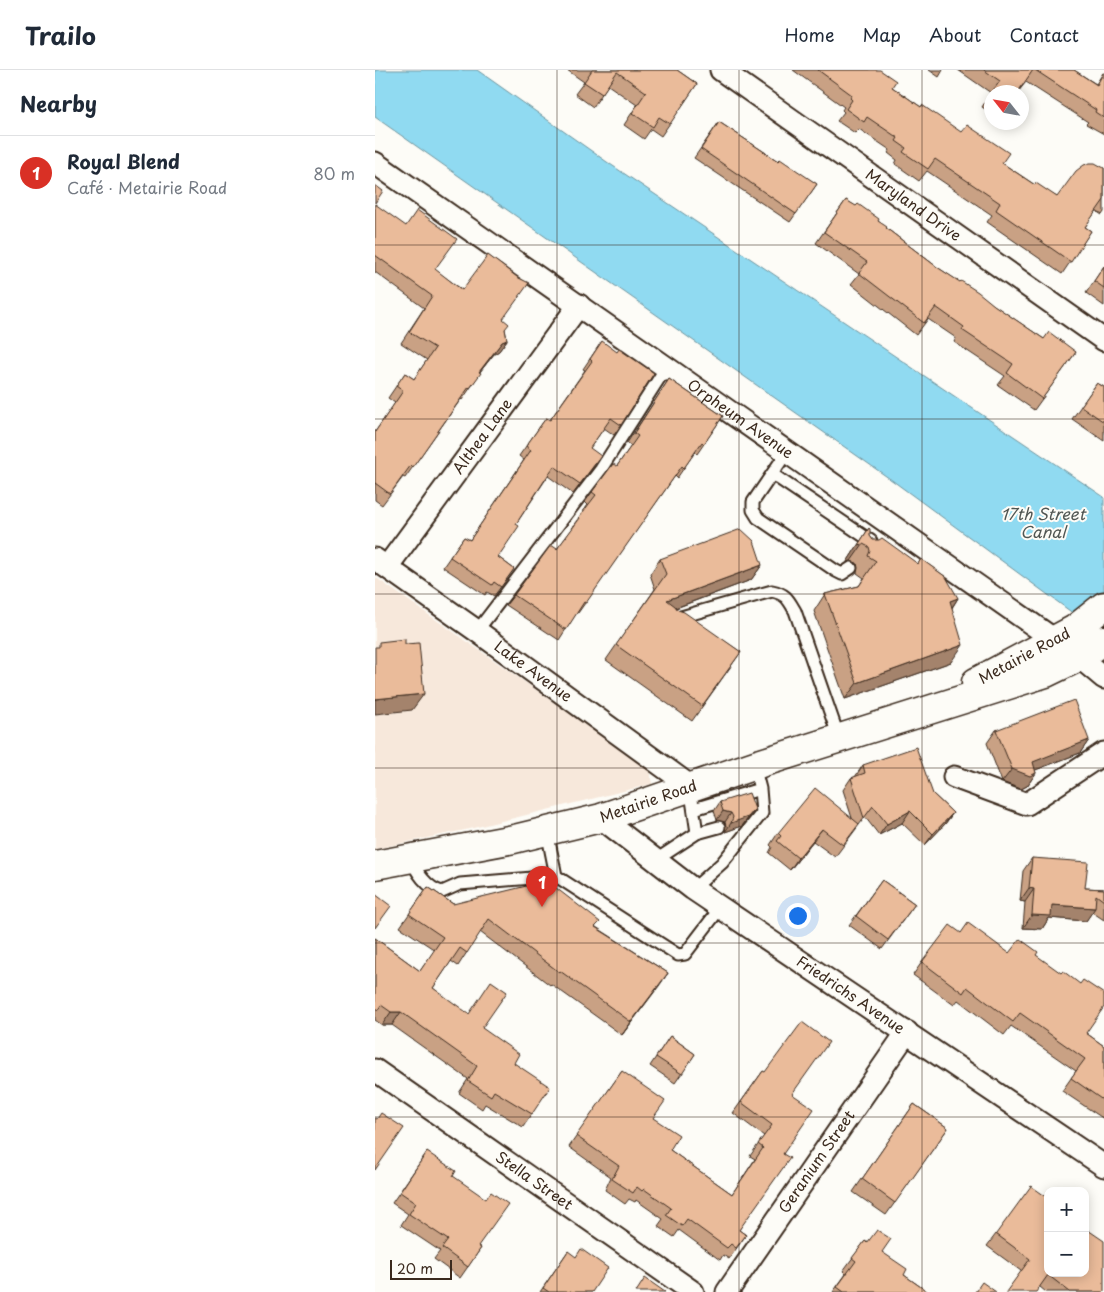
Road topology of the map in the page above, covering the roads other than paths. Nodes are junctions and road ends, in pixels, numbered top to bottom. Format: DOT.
graph roads {
  1 [pos="721,70"];
  2 [pos="375,163"];
  3 [pos="579,305"];
  4 [pos="1104,340"];
  5 [pos="667,366"];
  6 [pos="787,452"];
  7 [pos="772,474"];
  8 [pos="876,535"];
  9 [pos="381,563"];
  10 [pos="851,568"];
  11 [pos="1104,606"];
  12 [pos="672,620"];
  13 [pos="477,631"];
  14 [pos="1065,634"];
  15 [pos="1093,648"];
  16 [pos="1104,678"];
  17 [pos="915,714"];
  18 [pos="839,738"];
  19 [pos="1104,753"];
  20 [pos="757,777"];
  21 [pos="955,777"];
  22 [pos="692,798"];
  23 [pos="762,813"];
  24 [pos="601,818"];
  25 [pos="748,818"];
  26 [pos="719,826"];
  27 [pos="547,831"];
  28 [pos="697,833"];
  29 [pos="411,858"];
  30 [pos="657,860"];
  31 [pos="375,865"];
  32 [pos="557,876"];
  33 [pos="693,889"];
  34 [pos="721,907"];
  35 [pos="907,1032"];
  36 [pos="375,1070"];
  37 [pos="1104,1166"];
  38 [pos="693,1292"];
  39 [pos="727,1292"];
  1 -- 4 [label="street, Maryland Drive"];
  2 -- 3 [label="street, Orpheum Avenue"];
  3 -- 5 [label="street, Orpheum Avenue"];
  3 -- 9 [label="street, Althea Lane"];
  5 -- 6 [label="street, Orpheum Avenue"];
  5 -- 13 [label="lane"];
  6 -- 7 [label="lane"];
  6 -- 8 [label="street, Orpheum Avenue"];
  7 -- 8 [label="lane"];
  7 -- 10 [label="lane"];
  8 -- 14 [label="street, Orpheum Avenue"];
  9 -- 13 [label="street, Lake Avenue"];
  11 -- 14 [label="main road, Metairie Road"];
  12 -- 18 [label="lane"];
  13 -- 22 [label="street, Lake Avenue"];
  14 -- 15 [label="street, Orpheum Avenue"];
  14 -- 17 [label="main road, Metairie Road"];
  15 -- 16 [label="street, Orpheum Avenue"];
  15 -- 17 [label="main road, Metairie Road"];
  17 -- 18 [label="main road, Metairie Road"];
  18 -- 20 [label="main road, Metairie Road"];
  19 -- 21 [label="street"];
  20 -- 22 [label="main road, Metairie Road"];
  20 -- 23 [label="lane"];
  22 -- 24 [label="main road, Metairie Road"];
  22 -- 28 [label="lane"];
  23 -- 25 [label="lane"];
  23 -- 33 [label="lane"];
  24 -- 27 [label="main road, Metairie Road"];
  24 -- 30 [label="street, Friedrichs Avenue"];
  26 -- 28 [label="lane"];
  27 -- 29 [label="main road, Metairie Road"];
  27 -- 32 [label="lane"];
  28 -- 30 [label="lane"];
  29 -- 31 [label="main road, Metairie Road"];
  29 -- 32 [label="lane"];
  30 -- 33 [label="street, Friedrichs Avenue"];
  32 -- 34 [label="lane"];
  33 -- 34 [label="street, Friedrichs Avenue"];
  34 -- 35 [label="street, Friedrichs Avenue"];
  35 -- 37 [label="street, Friedrichs Avenue"];
  35 -- 39 [label="street, Geranium Street"];
  36 -- 38 [label="street, Stella Street"];
}
